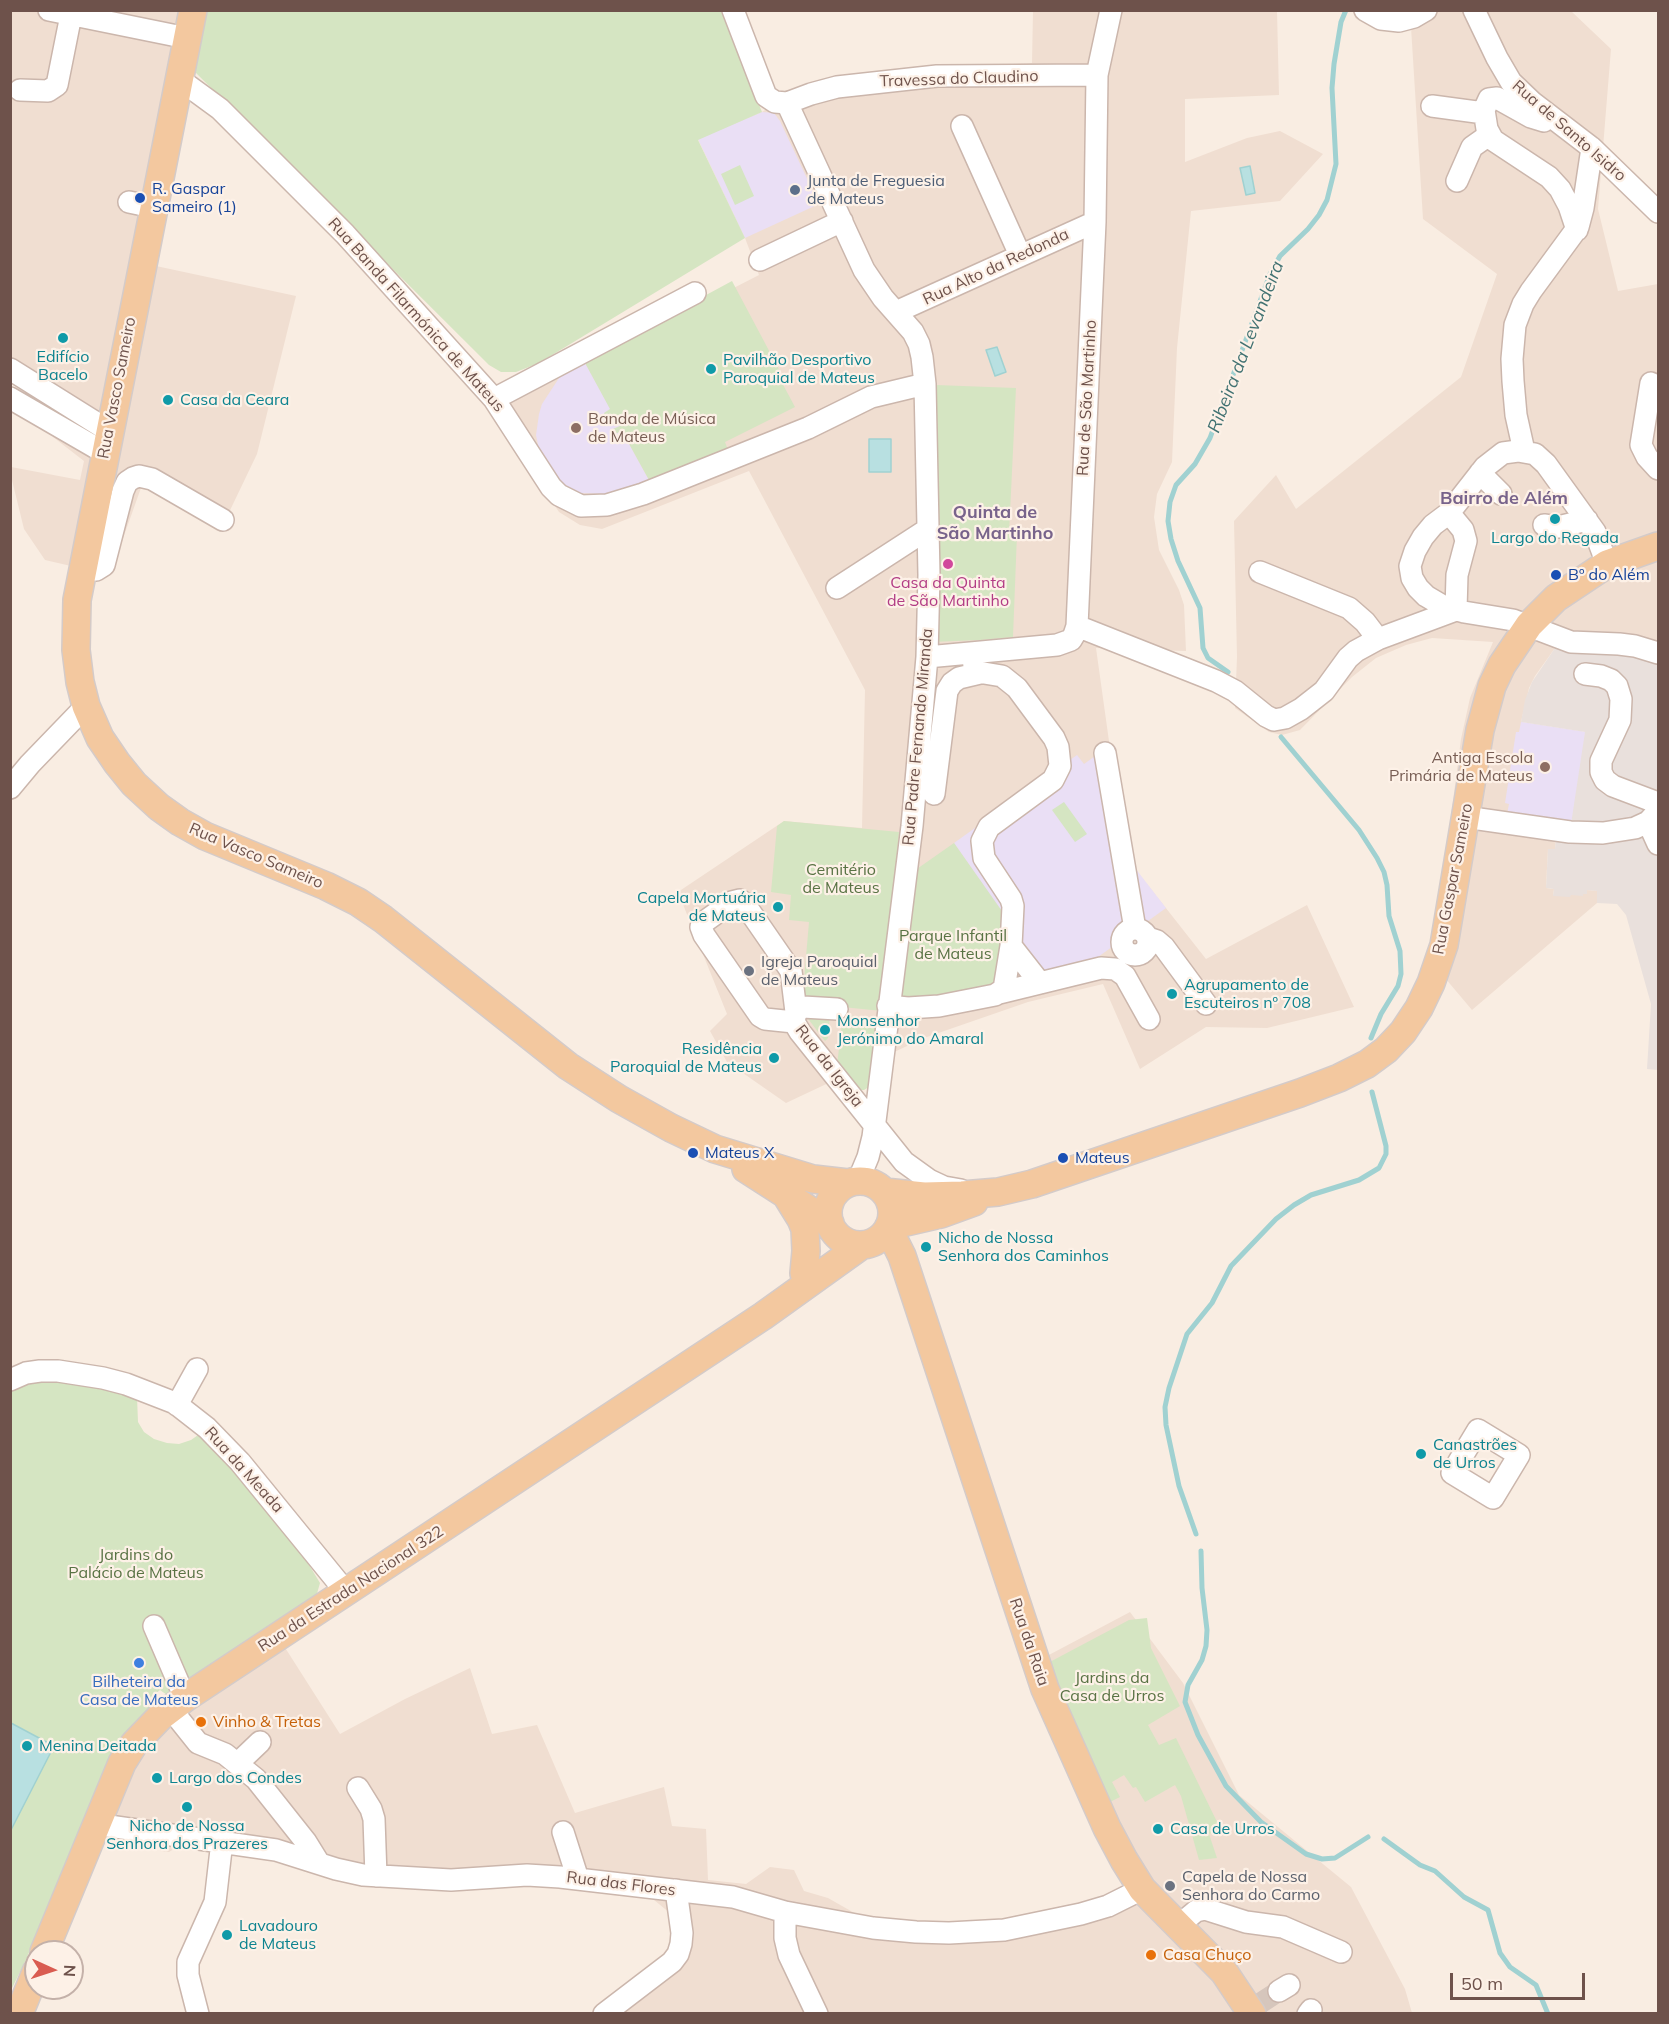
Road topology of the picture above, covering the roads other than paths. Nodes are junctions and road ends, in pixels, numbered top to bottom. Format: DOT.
graph roads {
  1 [pos="50,10"];
  2 [pos="193,10"];
  3 [pos="733,10"];
  4 [pos="1111,10"];
  5 [pos="1365,10"];
  6 [pos="1426,10"];
  7 [pos="1474,10"];
  8 [pos="71,15"];
  9 [pos="187,39"];
  10 [pos="1097,75"];
  11 [pos="179,80"];
  12 [pos="20,90"];
  13 [pos="787,104"];
  14 [pos="1432,106"];
  15 [pos="1484,113"];
  16 [pos="1559,123"];
  17 [pos="962,126"];
  18 [pos="1489,135"];
  19 [pos="1592,148"];
  20 [pos="1457,180"];
  21 [pos="1659,212"];
  22 [pos="842,220"];
  23 [pos="1095,222"];
  24 [pos="1577,230"];
  25 [pos="1020,255"];
  26 [pos="760,260"];
  27 [pos="695,293"];
  28 [pos="896,312"];
  29 [pos="10,369"];
  30 [pos="1651,383"];
  31 [pos="925,384"];
  32 [pos="10,398"];
  33 [pos="494,399"];
  34 [pos="107,442"];
  35 [pos="1524,451"];
  36 [pos="1659,469"];
  37 [pos="1480,473"];
  38 [pos="1501,494"];
  39 [pos="1449,513"];
  40 [pos="223,520"];
  41 [pos="1587,520"];
  42 [pos="1544,525"];
  43 [pos="928,529"];
  44 [pos="1659,546"];
  45 [pos="1608,564"];
  46 [pos="82,568"];
  47 [pos="1260,572"];
  48 [pos="837,588"];
  49 [pos="1456,610"];
  50 [pos="1529,625"];
  51 [pos="1077,626"];
  52 [pos="1378,639"];
  53 [pos="1659,653"];
  54 [pos="927,657"];
  55 [pos="976,663"];
  56 [pos="1585,674"];
  57 [pos="86,706"];
  58 [pos="1105,753"];
  59 [pos="10,788"];
  60 [pos="934,794"];
  61 [pos="1659,803"];
  62 [pos="1466,817"];
  63 [pos="1653,817"];
  64 [pos="1659,844"];
  65 [pos="1142,934"];
  66 [pos="1011,946"];
  67 [pos="1121,960"];
  68 [pos="1040,983"];
  69 [pos="999,993"];
  70 [pos="1206,1004"];
  71 [pos="888,1006"];
  72 [pos="837,1009"];
  73 [pos="795,1017"];
  74 [pos="1149,1019"];
  75 [pos="874,1123"];
  76 [pos="715,1149"];
  77 [pos="867,1186"];
  78 [pos="998,1192"];
  79 [pos="786,1195"];
  80 [pos="941,1214"];
  81 [pos="832,1228"];
  82 [pos="877,1236"];
  83 [pos="905,1268"];
  84 [pos="804,1273"];
  85 [pos="914,1294"];
  86 [pos="763,1316"];
  87 [pos="197,1369"];
  88 [pos="10,1380"];
  89 [pos="177,1405"];
  90 [pos="346,1592"];
  91 [pos="154,1626"];
  92 [pos="178,1703"];
  93 [pos="260,1742"];
  94 [pos="237,1763"];
  95 [pos="358,1788"];
  96 [pos="95,1824"];
  97 [pos="563,1832"];
  98 [pos="222,1841"];
  99 [pos="319,1863"];
  100 [pos="376,1876"];
  101 [pos="578,1880"];
  102 [pos="1143,1889"];
  103 [pos="676,1890"];
  104 [pos="784,1912"];
  105 [pos="1178,1926"];
  106 [pos="49,1940"];
  107 [pos="1341,1952"];
  108 [pos="1253,2010"];
  109 [pos="198,2013"];
  110 [pos="604,2013"];
  111 [pos="817,2013"];
  1 -- 8 [label="street"];
  2 -- 9 [label="main road, Rua Vasco Sameiro"];
  3 -- 13 [label="street"];
  4 -- 10 [label="street, Rua de São Martinho"];
  5 -- 6 [label="street"];
  7 -- 16 [label="street, Rua de Santo Isidro"];
  8 -- 9 [label="street"];
  8 -- 12 [label="street"];
  9 -- 11 [label="main road, Rua Vasco Sameiro"];
  10 -- 13 [label="street, Travessa do Claudino"];
  10 -- 23 [label="street, Rua de São Martinho"];
  11 -- 33 [label="street, Rua Banda Filarmónica de Mateus"];
  11 -- 34 [label="main road, Rua Vasco Sameiro"];
  13 -- 22 [label="street, Rua Padre Fernando Miranda"];
  14 -- 15 [label="street"];
  15 -- 16 [label="street"];
  15 -- 18 [label="street"];
  16 -- 19 [label="street, Rua de Santo Isidro"];
  17 -- 25 [label="street"];
  18 -- 20 [label="street"];
  18 -- 24 [label="street"];
  19 -- 21 [label="street, Rua de Santo Isidro"];
  19 -- 24 [label="street"];
  22 -- 26 [label="street"];
  22 -- 28 [label="street, Rua Padre Fernando Miranda"];
  23 -- 25 [label="street, Rua Alto da Redonda"];
  23 -- 51 [label="street, Rua de São Martinho"];
  24 -- 35 [label="street"];
  25 -- 28 [label="street, Rua Alto da Redonda"];
  27 -- 33 [label="street"];
  28 -- 31 [label="street, Rua Padre Fernando Miranda"];
  29 -- 34 [label="street"];
  30 -- 36 [label="street"];
  31 -- 33 [label="street, Rua Banda Filarmónica de Mateus"];
  31 -- 43 [label="street, Rua Padre Fernando Miranda"];
  32 -- 34 [label="street"];
  34 -- 46 [label="main road, Rua Vasco Sameiro"];
  35 -- 37 [label="street"];
  35 -- 41 [label="street"];
  37 -- 38 [label="street"];
  37 -- 39 [label="street"];
  39 -- 49 [label="street"];
  39 -- 49 [label="street"];
  40 -- 46 [label="street"];
  41 -- 42 [label="street"];
  41 -- 45 [label="street"];
  43 -- 48 [label="street"];
  43 -- 54 [label="street, Rua Padre Fernando Miranda"];
  44 -- 45 [label="main road, Rua Gaspar Sameiro"];
  45 -- 50 [label="main road, Rua Gaspar Sameiro"];
  46 -- 57 [label="main road, Rua Vasco Sameiro"];
  47 -- 52 [label="street"];
  49 -- 50 [label="street"];
  49 -- 52 [label="street"];
  50 -- 53 [label="street"];
  50 -- 62 [label="main road, Rua Gaspar Sameiro"];
  51 -- 52 [label="street"];
  51 -- 55 [label="street"];
  54 -- 55 [label="street"];
  54 -- 71 [label="street, Rua Padre Fernando Miranda"];
  55 -- 60 [label="street"];
  55 -- 66 [label="street"];
  56 -- 61 [label="street"];
  57 -- 59 [label="street"];
  57 -- 76 [label="main road, Rua Vasco Sameiro"];
  58 -- 65 [label="street"];
  62 -- 63 [label="street"];
  62 -- 78 [label="main road, Rua Gaspar Sameiro"];
  63 -- 64 [label="street"];
  65 -- 67 [label="street"];
  65 -- 70 [label="street"];
  66 -- 68 [label="street"];
  66 -- 69 [label="street"];
  67 -- 68 [label="street"];
  67 -- 74 [label="street"];
  68 -- 69 [label="street"];
  69 -- 71 [label="street"];
  71 -- 75 [label="street, Rua Padre Fernando Miranda"];
  72 -- 73 [label="street, Rua da Igreja"];
  73 -- 73 [label="street"];
  73 -- 75 [label="street, Rua da Igreja"];
  75 -- 77 [label="street, Rua Padre Fernando Miranda"];
  75 -- 78 [label="street, Rua da Igreja"];
  76 -- 77 [label="main road"];
  76 -- 79 [label="main road"];
  77 -- 78 [label="main road"];
  77 -- 81 [label="main road"];
  77 -- 82 [label="main road"];
  78 -- 80 [label="main road"];
  79 -- 81 [label="main road"];
  79 -- 84 [label="main road"];
  80 -- 82 [label="main road"];
  80 -- 83 [label="main road"];
  81 -- 82 [label="main road"];
  81 -- 84 [label="main road"];
  82 -- 83 [label="main road"];
  82 -- 85 [label="main road"];
  82 -- 86 [label="main road"];
  83 -- 85 [label="main road"];
  84 -- 86 [label="main road"];
  85 -- 102 [label="main road, Rua da Raia"];
  86 -- 90 [label="main road, Rua da Estrada Nacional 322"];
  87 -- 89 [label="street"];
  88 -- 89 [label="street, Rua da Meada"];
  89 -- 90 [label="street, Rua da Meada"];
  90 -- 92 [label="main road, Rua da Estrada Nacional 322"];
  91 -- 92 [label="street"];
  92 -- 94 [label="street"];
  92 -- 96 [label="main road, Rua da Estrada Nacional 322"];
  93 -- 94 [label="street"];
  94 -- 99 [label="street"];
  95 -- 100 [label="street"];
  96 -- 98 [label="street, Rua das Flores"];
  96 -- 106 [label="main road, Rua da Estrada Nacional 322"];
  97 -- 101 [label="street"];
  98 -- 99 [label="street, Rua das Flores"];
  98 -- 109 [label="street"];
  99 -- 100 [label="street, Rua das Flores"];
  100 -- 101 [label="street, Rua das Flores"];
  101 -- 103 [label="street, Rua das Flores"];
  102 -- 104 [label="street, Rua das Flores"];
  102 -- 105 [label="main road, Rua da Raia"];
  103 -- 104 [label="street, Rua das Flores"];
  103 -- 110 [label="street"];
  104 -- 111 [label="street"];
  105 -- 107 [label="street"];
  105 -- 108 [label="main road, Rua da Raia"];
}
